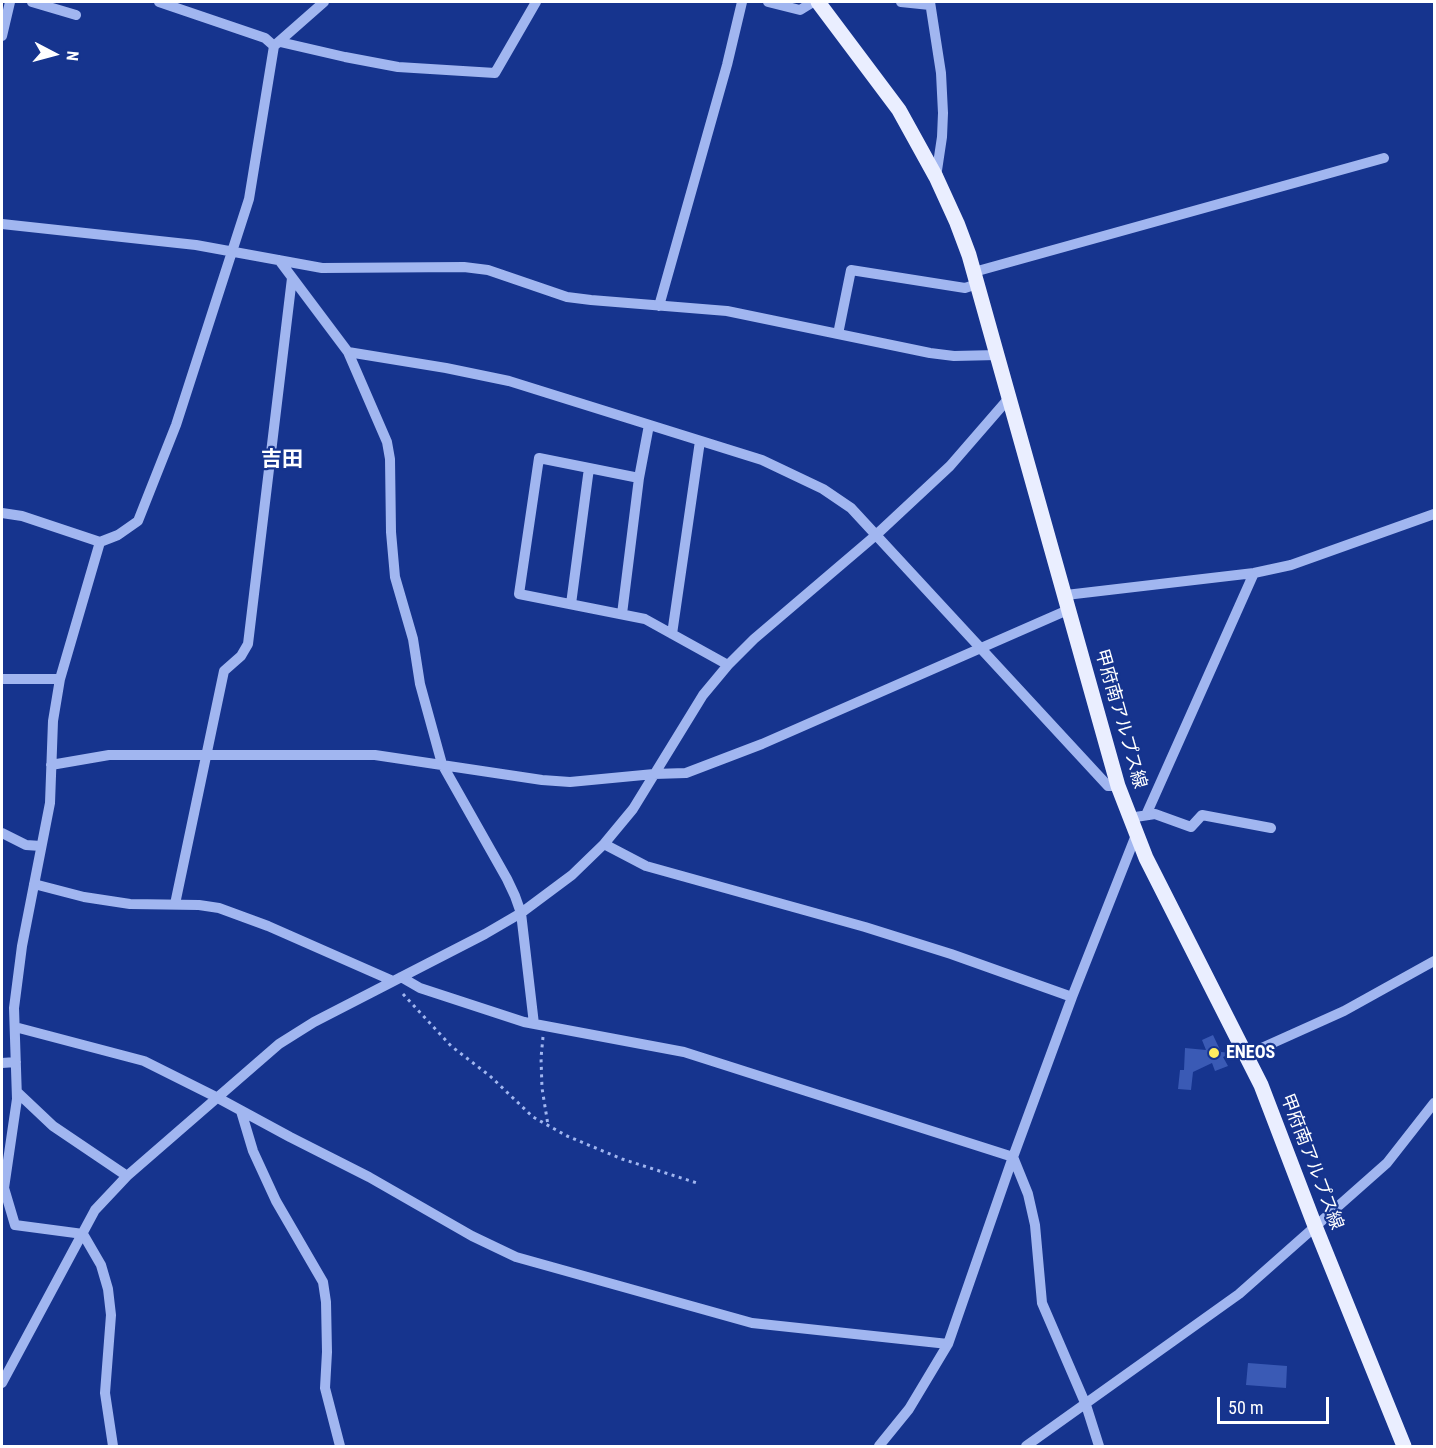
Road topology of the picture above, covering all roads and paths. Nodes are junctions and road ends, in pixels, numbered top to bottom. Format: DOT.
graph roads {
  1 [pos="10,2"];
  2 [pos="32,2"];
  3 [pos="159,2"];
  4 [pos="324,2"];
  5 [pos="536,2"];
  6 [pos="742,2"];
  7 [pos="768,2"];
  8 [pos="816,2"];
  9 [pos="901,2"];
  10 [pos="930,3"];
  11 [pos="76,15"];
  12 [pos="2,36"];
  13 [pos="277,44"];
  14 [pos="1384,158"];
  15 [pos="936,177"];
  16 [pos="2,224"];
  17 [pos="232,252"];
  18 [pos="279,260"];
  19 [pos="292,278"];
  20 [pos="975,278"];
  21 [pos="659,306"];
  22 [pos="838,334"];
  23 [pos="348,352"];
  24 [pos="997,355"];
  25 [pos="1010,398"];
  26 [pos="649,426"];
  27 [pos="700,441"];
  28 [pos="590,468"];
  29 [pos="639,478"];
  30 [pos="2,513"];
  31 [pos="1434,514"];
  32 [pos="876,535"];
  33 [pos="100,542"];
  34 [pos="1254,573"];
  35 [pos="1068,602"];
  36 [pos="571,604"];
  37 [pos="622,614"];
  38 [pos="672,634"];
  39 [pos="981,648"];
  40 [pos="728,664"];
  41 [pos="2,679"];
  42 [pos="60,679"];
  43 [pos="206,754"];
  44 [pos="442,764"];
  45 [pos="51,765"];
  46 [pos="654,774"];
  47 [pos="1118,786"];
  48 [pos="1146,815"];
  49 [pos="1129,818"];
  50 [pos="1271,828"];
  51 [pos="2,833"];
  52 [pos="1136,835"];
  53 [pos="604,844"];
  54 [pos="41,846"];
  55 [pos="34,884"];
  56 [pos="175,904"];
  57 [pos="520,913"];
  58 [pos="1434,961"];
  59 [pos="397,979"];
  60 [pos="1072,997"];
  61 [pos="539,1025"];
  62 [pos="15,1027"];
  63 [pos="1246,1055"];
  64 [pos="16,1062"];
  65 [pos="2,1063"];
  66 [pos="16,1092"];
  67 [pos="218,1098"];
  68 [pos="1434,1103"];
  69 [pos="241,1111"];
  70 [pos="548,1125"];
  71 [pos="1013,1157"];
  72 [pos="127,1176"];
  73 [pos="697,1183"];
  74 [pos="1315,1227"];
  75 [pos="83,1234"];
  76 [pos="948,1344"];
  77 [pos="2,1383"];
  78 [pos="1086,1405"];
  79 [pos="113,1446"];
  80 [pos="340,1446"];
  81 [pos="879,1446"];
  82 [pos="1026,1446"];
  83 [pos="1099,1446"];
  84 [pos="1404,1446"];
  1 -- 12 [label="street"];
  2 -- 11 [label="street"];
  3 -- 13 [label="street"];
  4 -- 13 [label="street"];
  5 -- 13 [label="street"];
  6 -- 21 [label="street"];
  7 -- 8 [label="street"];
  8 -- 15 [label="main road, 甲府南アルプス線"];
  9 -- 10 [label="street"];
  10 -- 15 [label="street"];
  13 -- 17 [label="street"];
  14 -- 20 [label="street"];
  15 -- 20 [label="main road, 甲府南アルプス線"];
  16 -- 17 [label="street"];
  17 -- 18 [label="street"];
  17 -- 33 [label="street"];
  18 -- 19 [label="street"];
  18 -- 21 [label="street"];
  19 -- 23 [label="street"];
  19 -- 43 [label="street"];
  20 -- 22 [label="street"];
  20 -- 24 [label="main road, 甲府南アルプス線"];
  21 -- 22 [label="street"];
  22 -- 24 [label="street"];
  23 -- 26 [label="street"];
  23 -- 44 [label="street"];
  24 -- 25 [label="main road, 甲府南アルプス線"];
  25 -- 32 [label="street"];
  25 -- 35 [label="main road, 甲府南アルプス線"];
  26 -- 27 [label="street"];
  26 -- 29 [label="street"];
  27 -- 32 [label="street"];
  27 -- 38 [label="street"];
  28 -- 29 [label="street"];
  28 -- 36 [label="street"];
  28 -- 36 [label="street"];
  29 -- 37 [label="street"];
  30 -- 33 [label="street"];
  31 -- 34 [label="street"];
  32 -- 39 [label="street"];
  32 -- 40 [label="street"];
  33 -- 42 [label="street"];
  34 -- 35 [label="street"];
  34 -- 48 [label="street"];
  35 -- 39 [label="street"];
  35 -- 47 [label="main road, 甲府南アルプス線"];
  36 -- 37 [label="street"];
  37 -- 38 [label="street"];
  38 -- 40 [label="street"];
  39 -- 46 [label="street"];
  39 -- 47 [label="street"];
  40 -- 46 [label="street"];
  41 -- 42 [label="street"];
  42 -- 45 [label="street"];
  43 -- 44 [label="street"];
  43 -- 45 [label="street"];
  43 -- 56 [label="street"];
  44 -- 46 [label="street"];
  44 -- 57 [label="street"];
  45 -- 54 [label="street"];
  46 -- 53 [label="street"];
  47 -- 49 [label="main road, 甲府南アルプス線"];
  48 -- 49 [label="street"];
  48 -- 50 [label="street"];
  49 -- 52 [label="main road, 甲府南アルプス線"];
  51 -- 54 [label="street"];
  52 -- 60 [label="street"];
  52 -- 63 [label="main road, 甲府南アルプス線"];
  53 -- 57 [label="street"];
  53 -- 60 [label="street"];
  54 -- 55 [label="street"];
  55 -- 56 [label="street"];
  55 -- 62 [label="street"];
  56 -- 59 [label="street"];
  57 -- 59 [label="street"];
  57 -- 61 [label="street"];
  58 -- 63 [label="street"];
  59 -- 61 [label="street"];
  59 -- 67 [label="street"];
  59 -- 70 [label="path"];
  60 -- 71 [label="street"];
  61 -- 70 [label="path"];
  61 -- 71 [label="street"];
  62 -- 64 [label="street"];
  62 -- 67 [label="street"];
  63 -- 74 [label="main road, 甲府南アルプス線"];
  64 -- 65 [label="street"];
  64 -- 66 [label="street"];
  66 -- 72 [label="street"];
  66 -- 75 [label="street"];
  67 -- 69 [label="street"];
  67 -- 72 [label="street"];
  68 -- 74 [label="street"];
  69 -- 76 [label="street"];
  69 -- 80 [label="street"];
  70 -- 73 [label="path"];
  71 -- 76 [label="street"];
  71 -- 78 [label="street"];
  72 -- 75 [label="street"];
  74 -- 78 [label="street"];
  74 -- 84 [label="main road, 甲府南アルプス線"];
  75 -- 77 [label="street"];
  75 -- 79 [label="street"];
  76 -- 81 [label="street"];
  78 -- 82 [label="street"];
  78 -- 83 [label="street"];
}
